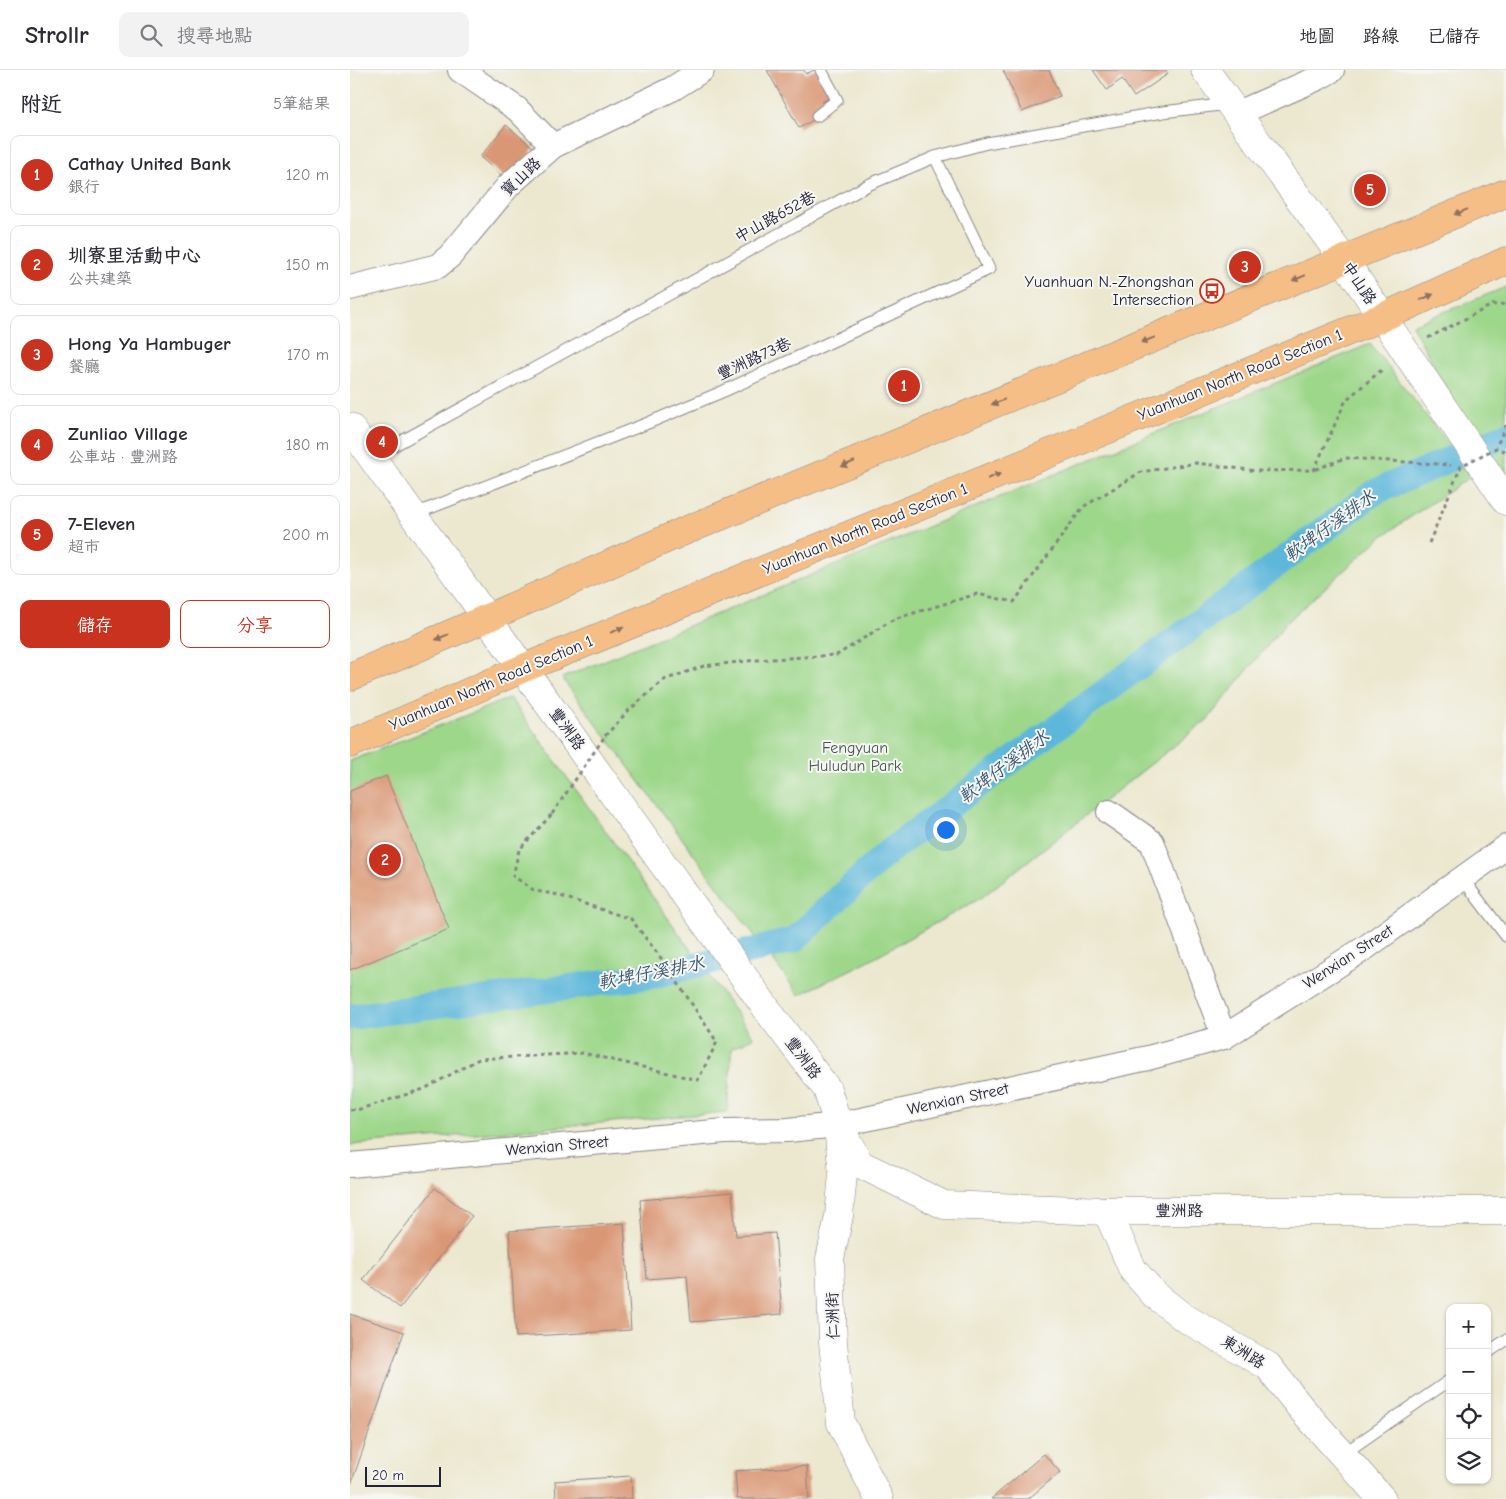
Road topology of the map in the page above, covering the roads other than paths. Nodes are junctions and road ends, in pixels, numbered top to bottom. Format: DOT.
graph roads {
  1 [pos="460,70"];
  2 [pos="702,70"];
  3 [pos="821,70"];
  4 [pos="1205,70"];
  5 [pos="1332,70"];
  6 [pos="1232,109"];
  7 [pos="817,116"];
  8 [pos="553,146"];
  9 [pos="935,157"];
  10 [pos="1506,193"];
  11 [pos="1344,260"];
  12 [pos="1506,261"];
  13 [pos="350,288"];
  14 [pos="1383,317"];
  15 [pos="350,427"];
  16 [pos="373,457"];
  17 [pos="1506,502"];
  18 [pos="412,515"];
  19 [pos="487,618"];
  20 [pos="524,668"];
  21 [pos="350,676"];
  22 [pos="350,744"];
  23 [pos="1109,812"];
  24 [pos="1506,847"];
  25 [pos="1462,878"];
  26 [pos="1506,936"];
  27 [pos="1224,1037"];
  28 [pos="838,1125"];
  29 [pos="350,1165"];
  30 [pos="1107,1211"];
  31 [pos="1506,1211"];
  32 [pos="1506,1340"];
  33 [pos="1491,1350"];
  34 [pos="1446,1383"];
  35 [pos="1343,1454"];
  36 [pos="880,1499"];
  37 [pos="1382,1499"];
  1 -- 8 [label="street"];
  2 -- 8 [label="street, 寶山路"];
  3 -- 7 [label="lane"];
  4 -- 6 [label="street, 中山路"];
  5 -- 6 [label="street"];
  6 -- 9 [label="lane, 中山路652巷"];
  6 -- 11 [label="street, 中山路"];
  8 -- 13 [label="street, 寶山路"];
  9 -- 16 [label="lane, 中山路652巷"];
  9 -- 18 [label="lane, 豐洲路73巷"];
  10 -- 11 [label="main road, one-way"];
  11 -- 14 [label="street, 中山路"];
  11 -- 19 [label="main road, one-way"];
  14 -- 12 [label="main road, Yuanhuan North Road Section 1, one-way"];
  14 -- 17 [label="street, 中山路"];
  20 -- 14 [label="main road, Yuanhuan North Road Section 1, one-way"];
  15 -- 16 [label="street, 豐洲路"];
  16 -- 18 [label="street, 豐洲路"];
  18 -- 19 [label="street, 豐洲路"];
  19 -- 20 [label="street, 豐洲路"];
  19 -- 21 [label="main road, one-way"];
  20 -- 22 [label="main road, Yuanhuan North Road Section 1"];
  20 -- 28 [label="street, 豐洲路"];
  23 -- 27 [label="street"];
  24 -- 25 [label="street, Wenxian Street"];
  25 -- 26 [label="lane"];
  25 -- 27 [label="street, Wenxian Street"];
  27 -- 28 [label="street, Wenxian Street"];
  28 -- 29 [label="street, Wenxian Street"];
  28 -- 30 [label="street, 豐洲路"];
  28 -- 36 [label="street, 仁洲街"];
  30 -- 31 [label="street, 豐洲路"];
  30 -- 35 [label="street, 東洲路"];
  32 -- 33 [label="lane"];
  34 -- 35 [label="lane"];
  35 -- 37 [label="street, 東洲路"];
}
